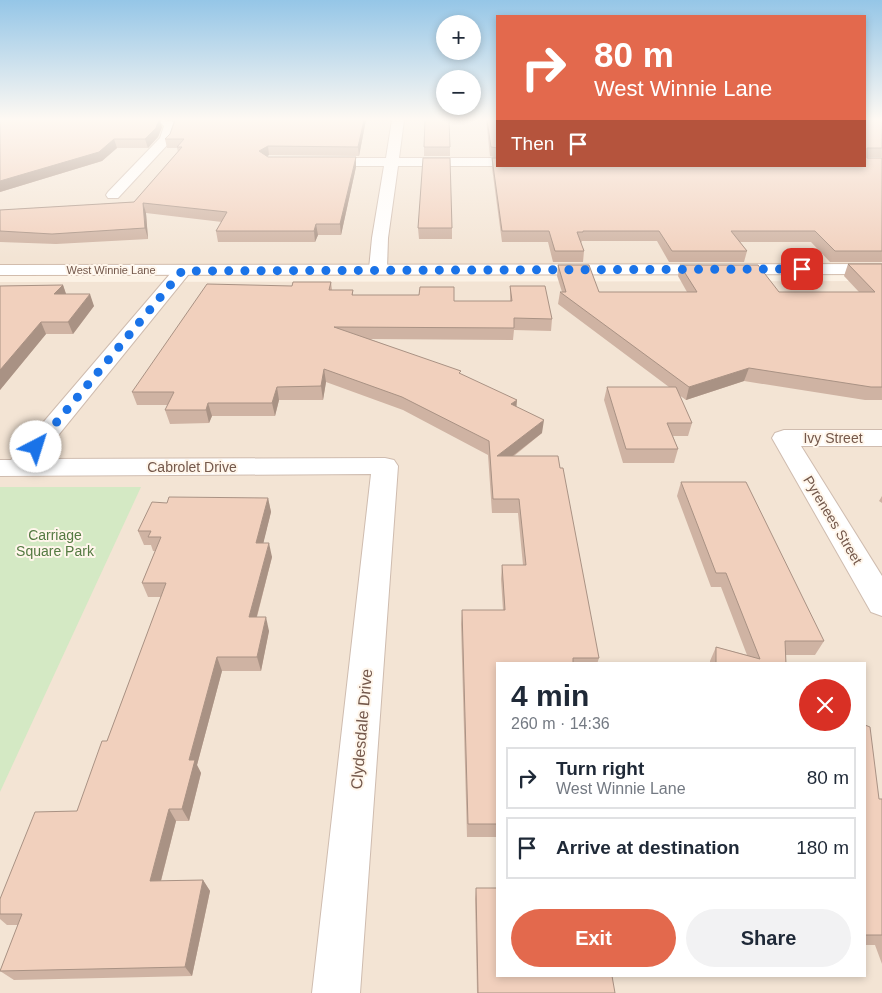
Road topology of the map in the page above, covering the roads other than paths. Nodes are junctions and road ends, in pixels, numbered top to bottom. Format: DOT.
graph roads {
  1 [pos="140,166"];
  2 [pos="391,166"];
  3 [pos="113,195"];
  4 [pos="882,269"];
  5 [pos="0,270"];
  6 [pos="378,270"];
  7 [pos="182,271"];
  8 [pos="784,438"];
  9 [pos="882,438"];
  10 [pos="385,466"];
  11 [pos="9,468"];
  12 [pos="882,602"];
  13 [pos="336,993"];
  1 -- 3 [label="street"];
  2 -- 6 [label="street"];
  4 -- 6 [label="street, West Winnie Lane"];
  5 -- 7 [label="street, West Winnie Lane"];
  6 -- 7 [label="street, West Winnie Lane"];
  7 -- 11 [label="street"];
  8 -- 9 [label="street, Ivy Street"];
  8 -- 12 [label="street, Pyrenees Street"];
  10 -- 11 [label="street, Cabrolet Drive"];
  10 -- 13 [label="street, Clydesdale Drive"];
}
